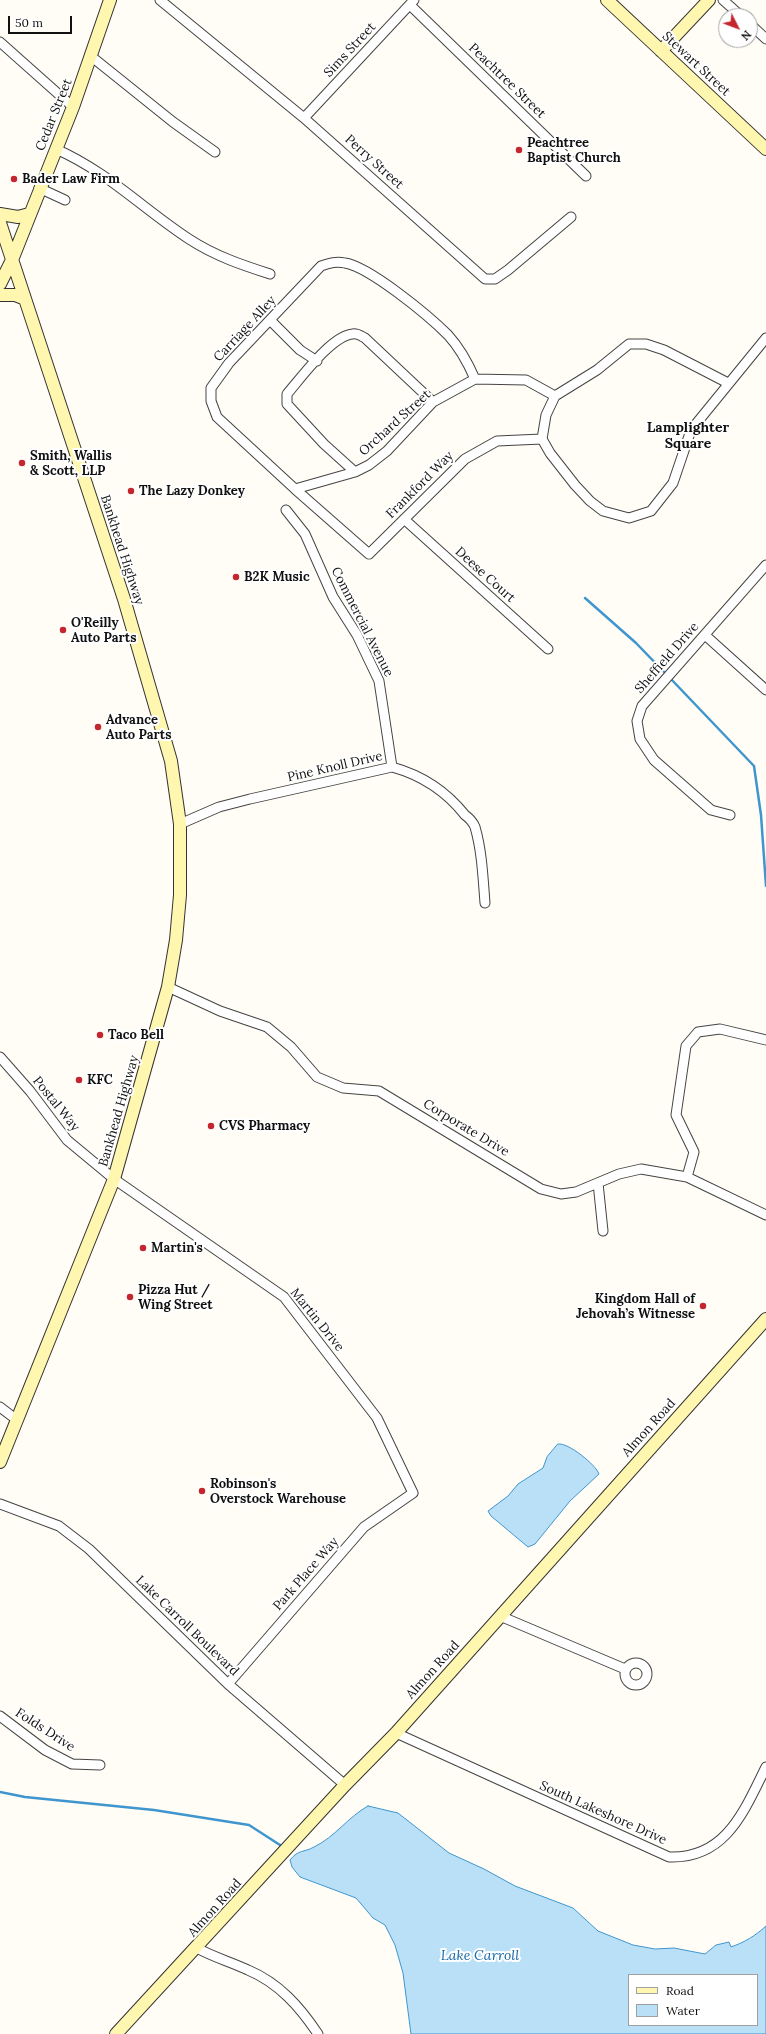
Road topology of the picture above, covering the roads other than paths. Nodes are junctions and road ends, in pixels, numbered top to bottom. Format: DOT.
graph roads {
  1 [pos="110,0"];
  2 [pos="160,0"];
  3 [pos="607,0"];
  4 [pos="709,0"];
  5 [pos="723,0"];
  6 [pos="412,2"];
  7 [pos="732,8"];
  8 [pos="758,32"];
  9 [pos="766,39"];
  10 [pos="0,42"];
  11 [pos="661,51"];
  12 [pos="92,58"];
  13 [pos="73,107"];
  14 [pos="304,118"];
  15 [pos="56,149"];
  16 [pos="766,149"];
  17 [pos="215,152"];
  18 [pos="586,176"];
  19 [pos="39,188"];
  20 [pos="65,200"];
  21 [pos="0,214"];
  22 [pos="29,214"];
  23 [pos="571,217"];
  24 [pos="0,223"];
  25 [pos="12,260"];
  26 [pos="270,274"];
  27 [pos="0,284"];
  28 [pos="0,295"];
  29 [pos="25,299"];
  30 [pos="270,321"];
  31 [pos="766,338"];
  32 [pos="317,361"];
  33 [pos="475,379"];
  34 [pos="728,383"];
  35 [pos="555,396"];
  36 [pos="433,402"];
  37 [pos="542,440"];
  38 [pos="356,472"];
  39 [pos="295,489"];
  40 [pos="286,510"];
  41 [pos="404,519"];
  42 [pos="369,554"];
  43 [pos="766,566"];
  44 [pos="705,635"];
  45 [pos="548,649"];
  46 [pos="766,690"];
  47 [pos="392,767"];
  48 [pos="730,815"];
  49 [pos="180,824"];
  50 [pos="485,903"];
  51 [pos="168,987"];
  52 [pos="766,1040"];
  53 [pos="0,1057"];
  54 [pos="687,1177"];
  55 [pos="114,1179"];
  56 [pos="598,1183"];
  57 [pos="766,1215"];
  58 [pos="603,1231"];
  59 [pos="766,1319"];
  60 [pos="0,1407"];
  61 [pos="17,1420"];
  62 [pos="0,1462"];
  63 [pos="413,1493"];
  64 [pos="0,1504"];
  65 [pos="500,1616"];
  66 [pos="625,1669"];
  67 [pos="228,1684"];
  68 [pos="0,1716"];
  69 [pos="396,1733"];
  70 [pos="100,1765"];
  71 [pos="766,1767"];
  72 [pos="345,1785"];
  73 [pos="197,1948"];
  74 [pos="116,2034"];
  75 [pos="318,2034"];
  1 -- 12 [label="street, Cedar Street"];
  2 -- 14 [label="street, Perry Street"];
  3 -- 11 [label="street, Stewart Street"];
  4 -- 11 [label="street"];
  5 -- 7 [label="street"];
  6 -- 14 [label="street, Sims Street"];
  6 -- 18 [label="street, Peachtree Street"];
  8 -- 9 [label="street"];
  10 -- 13 [label="street"];
  11 -- 16 [label="street, Stewart Street"];
  12 -- 13 [label="street, Cedar Street"];
  12 -- 17 [label="street"];
  13 -- 15 [label="street, Cedar Street"];
  14 -- 23 [label="street, Perry Street"];
  15 -- 19 [label="street, Cedar Street"];
  15 -- 26 [label="street"];
  19 -- 20 [label="street"];
  19 -- 22 [label="street, Cedar Street"];
  21 -- 22 [label="street"];
  22 -- 25 [label="street, Cedar Street"];
  24 -- 25 [label="street, Bankhead Highway"];
  25 -- 27 [label="street, Cedar Street"];
  25 -- 29 [label="street, Bankhead Highway"];
  28 -- 29 [label="street"];
  29 -- 49 [label="street, Bankhead Highway"];
  30 -- 32 [label="street"];
  30 -- 33 [label="street, Carriage Alley"];
  30 -- 39 [label="street, Carriage Alley"];
  31 -- 34 [label="street"];
  32 -- 36 [label="street"];
  32 -- 38 [label="street"];
  33 -- 35 [label="street, Orchard Street"];
  33 -- 36 [label="street, Orchard Street"];
  34 -- 35 [label="street"];
  34 -- 37 [label="street"];
  35 -- 37 [label="street"];
  36 -- 38 [label="street, Orchard Street"];
  37 -- 41 [label="street, Frankford Way"];
  38 -- 39 [label="street, Orchard Street"];
  39 -- 42 [label="street, Carriage Alley"];
  40 -- 47 [label="street, Commercial Avenue"];
  41 -- 42 [label="street, Frankford Way"];
  41 -- 45 [label="street, Deese Court"];
  43 -- 44 [label="street, Sheffield Drive"];
  44 -- 46 [label="street"];
  44 -- 48 [label="street, Sheffield Drive"];
  47 -- 49 [label="street, Pine Knoll Drive"];
  47 -- 50 [label="street, Pine Knoll Drive"];
  49 -- 51 [label="street, Bankhead Highway"];
  51 -- 55 [label="street, Bankhead Highway"];
  51 -- 56 [label="street, Corporate Drive"];
  52 -- 54 [label="street"];
  53 -- 55 [label="street, Postal Way"];
  54 -- 56 [label="street, Corporate Drive"];
  54 -- 57 [label="street, Corporate Drive"];
  55 -- 61 [label="street, Bankhead Highway"];
  55 -- 63 [label="street, Martin Drive"];
  56 -- 58 [label="street"];
  59 -- 65 [label="street, Almon Road"];
  60 -- 61 [label="street"];
  61 -- 62 [label="street, Bankhead Highway"];
  63 -- 67 [label="street, Park Place Way"];
  64 -- 67 [label="street, Lake Carroll Boulevard"];
  65 -- 66 [label="street"];
  65 -- 69 [label="street, Almon Road"];
  67 -- 72 [label="street, Lake Carroll Boulevard"];
  68 -- 70 [label="street, Folds Drive"];
  69 -- 71 [label="street, South Lakeshore Drive"];
  69 -- 72 [label="street, Almon Road"];
  72 -- 73 [label="street, Almon Road"];
  73 -- 74 [label="street, Almon Road"];
  73 -- 75 [label="street"];
}
